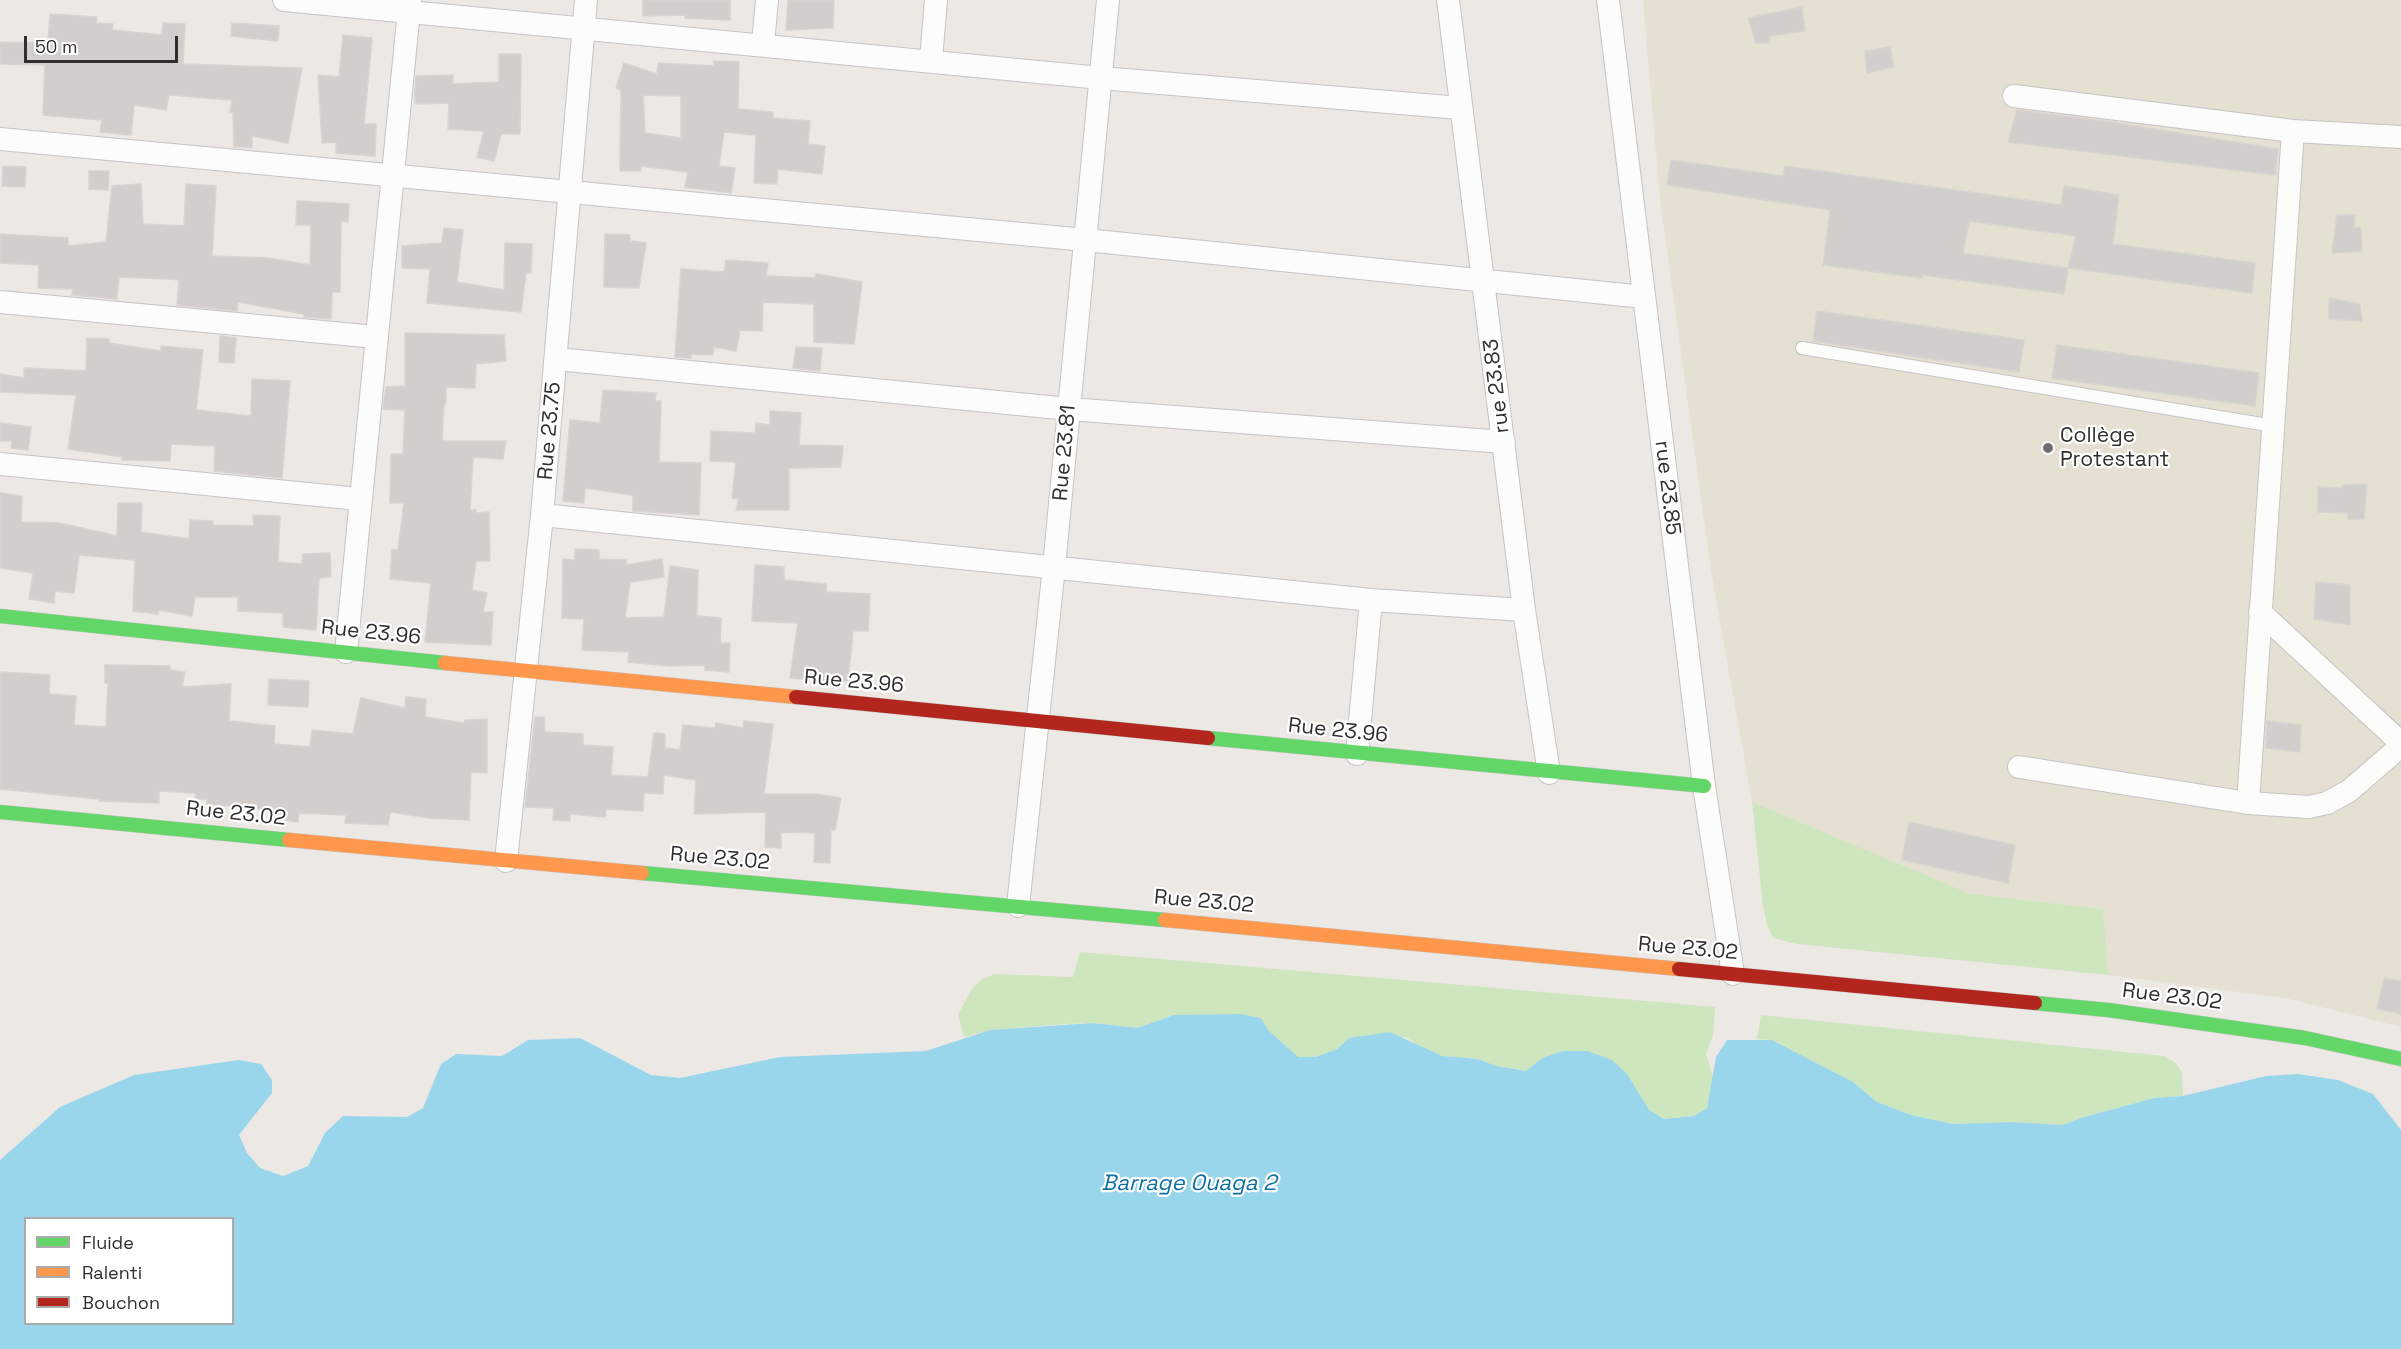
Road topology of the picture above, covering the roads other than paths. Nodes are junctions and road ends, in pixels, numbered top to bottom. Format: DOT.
graph roads {
  1 [pos="284,0"];
  2 [pos="586,0"];
  3 [pos="767,0"];
  4 [pos="936,0"];
  5 [pos="1108,0"];
  6 [pos="1448,0"];
  7 [pos="1608,0"];
  8 [pos="409,7"];
  9 [pos="583,30"];
  10 [pos="763,44"];
  11 [pos="930,60"];
  12 [pos="1101,78"];
  13 [pos="2014,96"];
  14 [pos="1460,108"];
  15 [pos="2293,131"];
  16 [pos="2401,137"];
  17 [pos="0,139"];
  18 [pos="393,173"];
  19 [pos="571,191"];
  20 [pos="1086,240"];
  21 [pos="1485,280"];
  22 [pos="1644,297"];
  23 [pos="0,302"];
  24 [pos="376,337"];
  25 [pos="1802,348"];
  26 [pos="556,359"];
  27 [pos="1069,409"];
  28 [pos="2274,426"];
  29 [pos="1504,442"];
  30 [pos="0,464"];
  31 [pos="359,499"];
  32 [pos="542,515"];
  33 [pos="1054,567"];
  34 [pos="1371,600"];
  35 [pos="1524,610"];
  36 [pos="2260,612"];
  37 [pos="0,616"];
  38 [pos="346,652"];
  39 [pos="526,671"];
  40 [pos="1036,720"];
  41 [pos="2401,744"];
  42 [pos="1357,754"];
  43 [pos="2019,767"];
  44 [pos="1549,772"];
  45 [pos="1704,786"];
  46 [pos="2248,803"];
  47 [pos="0,812"];
  48 [pos="506,861"];
  49 [pos="1018,906"];
  50 [pos="1733,974"];
  51 [pos="2401,1059"];
  1 -- 8 [label="street"];
  2 -- 9 [label="street, Rue 23.75"];
  3 -- 10 [label="street"];
  4 -- 11 [label="street"];
  5 -- 12 [label="street, Rue 23.81"];
  6 -- 14 [label="street, rue 23.83"];
  7 -- 22 [label="street, rue 23.85"];
  8 -- 9 [label="street"];
  8 -- 18 [label="street"];
  9 -- 10 [label="street"];
  9 -- 19 [label="street, Rue 23.75"];
  10 -- 11 [label="street"];
  11 -- 12 [label="street"];
  12 -- 14 [label="street"];
  12 -- 20 [label="street, Rue 23.81"];
  13 -- 15 [label="street"];
  14 -- 21 [label="street, rue 23.83"];
  15 -- 16 [label="street"];
  15 -- 28 [label="street"];
  17 -- 18 [label="street"];
  18 -- 19 [label="street"];
  18 -- 24 [label="street"];
  19 -- 20 [label="street"];
  19 -- 26 [label="street, Rue 23.75"];
  20 -- 21 [label="street"];
  20 -- 27 [label="street, Rue 23.81"];
  21 -- 22 [label="street"];
  21 -- 29 [label="street, rue 23.83"];
  22 -- 45 [label="street, rue 23.85"];
  23 -- 24 [label="street"];
  24 -- 31 [label="street"];
  25 -- 28 [label="lane"];
  26 -- 27 [label="street"];
  26 -- 32 [label="street, Rue 23.75"];
  27 -- 29 [label="street"];
  27 -- 33 [label="street, Rue 23.81"];
  28 -- 36 [label="street"];
  29 -- 35 [label="street, rue 23.83"];
  30 -- 31 [label="street"];
  31 -- 38 [label="street"];
  32 -- 33 [label="street"];
  32 -- 39 [label="street, Rue 23.75"];
  33 -- 34 [label="street"];
  33 -- 40 [label="street, Rue 23.81"];
  34 -- 35 [label="street"];
  34 -- 42 [label="street"];
  35 -- 44 [label="street, rue 23.83"];
  36 -- 41 [label="street"];
  36 -- 46 [label="street"];
  37 -- 38 [label="street, Rue 23.96"];
  38 -- 39 [label="street, Rue 23.96"];
  39 -- 40 [label="street, Rue 23.96"];
  39 -- 48 [label="street, Rue 23.75"];
  40 -- 42 [label="street, Rue 23.96"];
  40 -- 49 [label="street, Rue 23.81"];
  41 -- 46 [label="street"];
  42 -- 44 [label="street, Rue 23.96"];
  43 -- 46 [label="street"];
  44 -- 45 [label="street, Rue 23.96"];
  45 -- 50 [label="street, rue 23.85"];
  47 -- 48 [label="street, Rue 23.02"];
  48 -- 49 [label="street, Rue 23.02"];
  49 -- 50 [label="street, Rue 23.02"];
  50 -- 51 [label="street, Rue 23.02"];
}
